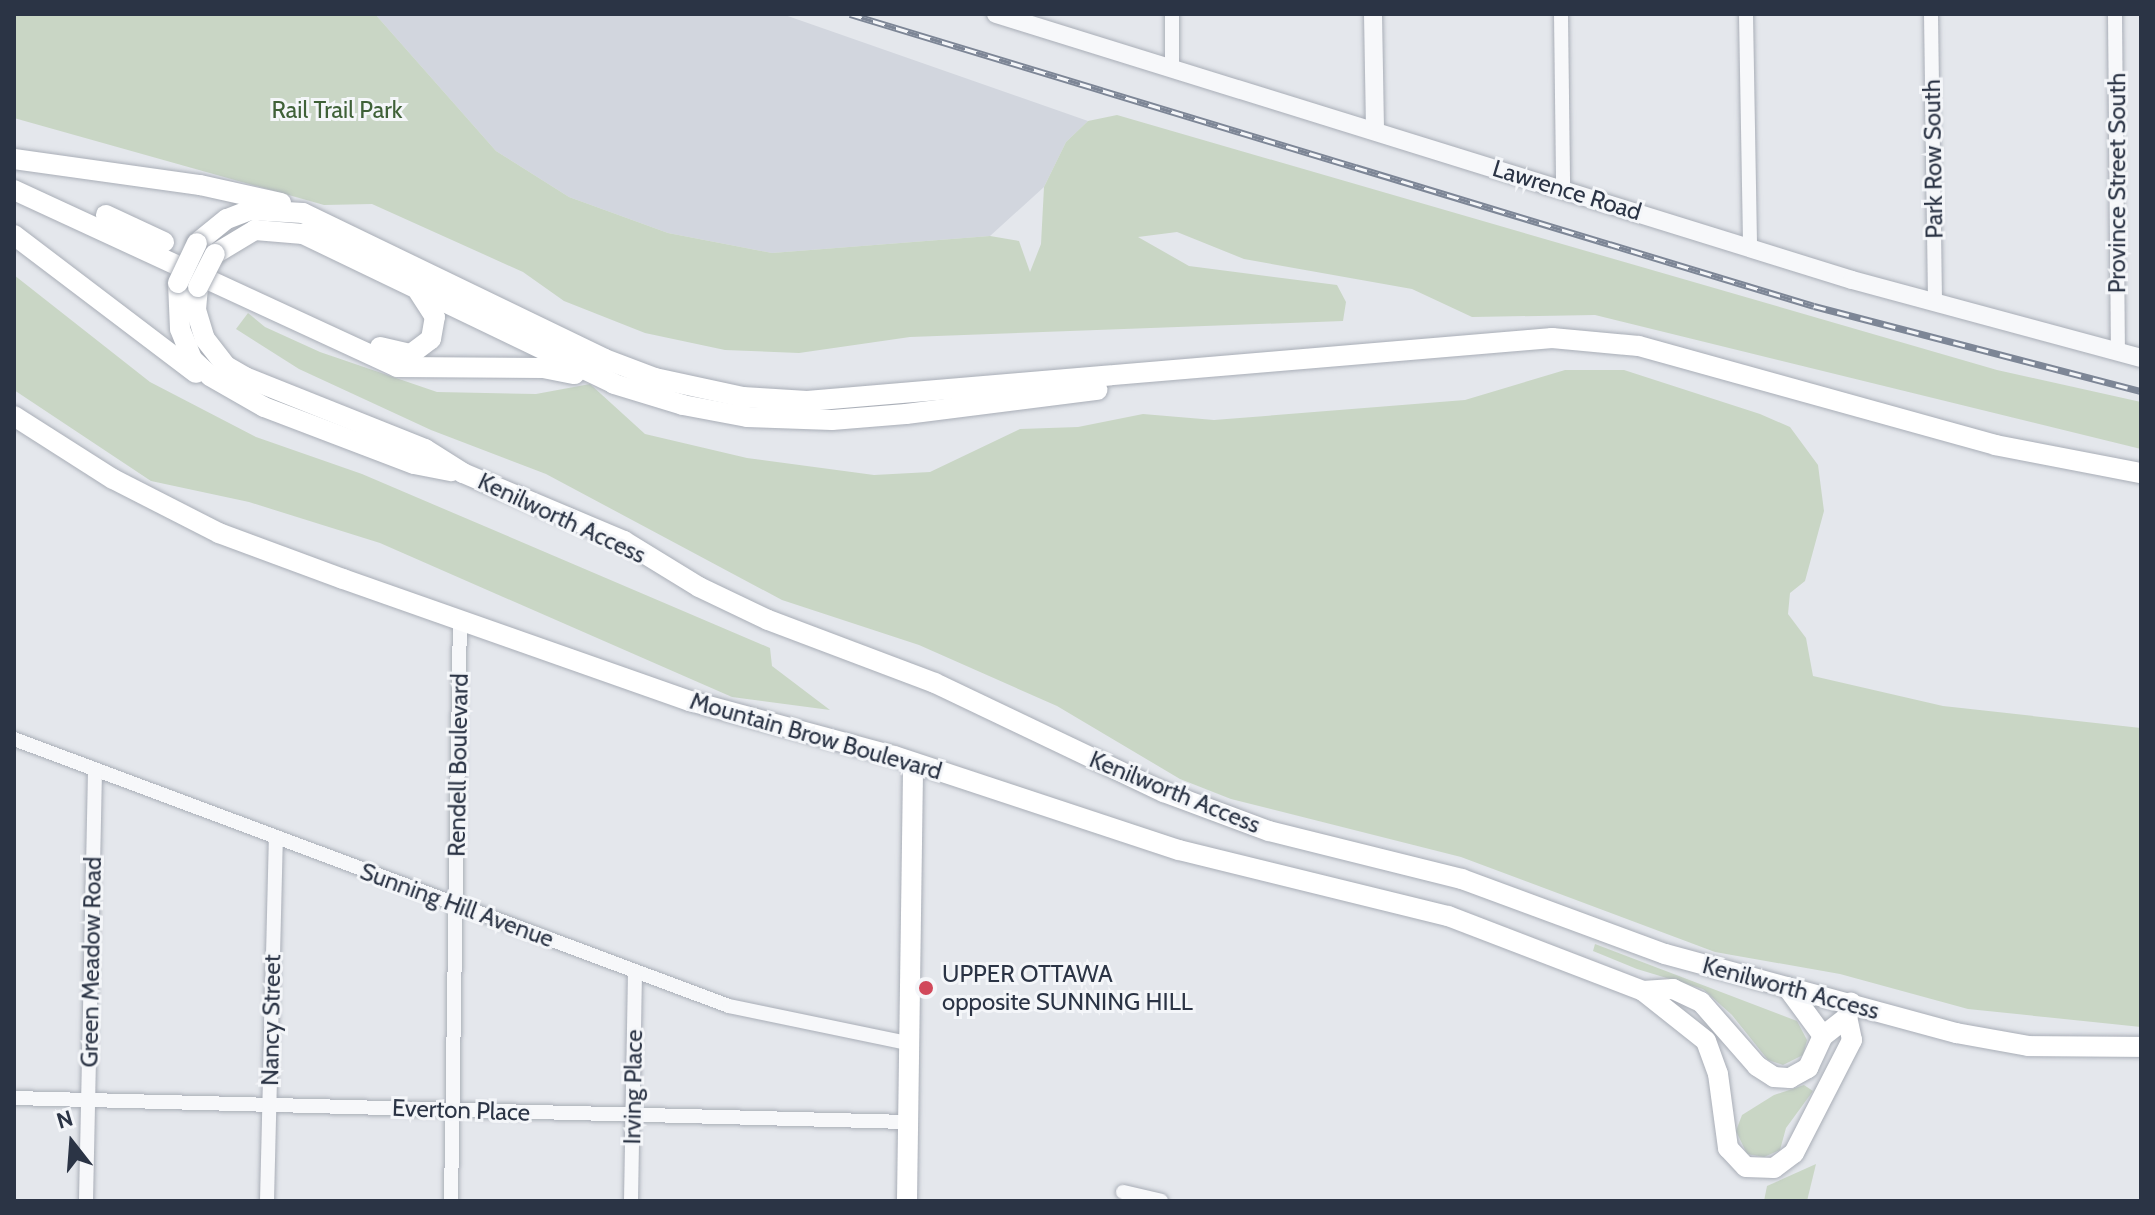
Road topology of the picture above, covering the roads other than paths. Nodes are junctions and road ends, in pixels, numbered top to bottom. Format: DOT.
graph roads {
  1 [pos="996,14"];
  2 [pos="1172,14"];
  3 [pos="1373,14"];
  4 [pos="1561,14"];
  5 [pos="1746,14"];
  6 [pos="1931,14"];
  7 [pos="2115,14"];
  8 [pos="1172,68"];
  9 [pos="1375,130"];
  10 [pos="14,159"];
  11 [pos="14,177"];
  12 [pos="14,190"];
  13 [pos="1563,190"];
  14 [pos="303,213"];
  15 [pos="14,235"];
  16 [pos="1750,245"];
  17 [pos="206,249"];
  18 [pos="188,285"];
  19 [pos="416,289"];
  20 [pos="1935,303"];
  21 [pos="2118,353"];
  22 [pos="2141,358"];
  23 [pos="1178,373"];
  24 [pos="614,384"];
  25 [pos="264,407"];
  26 [pos="14,416"];
  27 [pos="463,473"];
  28 [pos="2141,473"];
  29 [pos="460,618"];
  30 [pos="14,739"];
  31 [pos="913,763"];
  32 [pos="95,771"];
  33 [pos="276,838"];
  34 [pos="456,903"];
  35 [pos="635,972"];
  36 [pos="1787,987"];
  37 [pos="1643,991"];
  38 [pos="1849,1010"];
  39 [pos="1823,1036"];
  40 [pos="908,1043"];
  41 [pos="2141,1047"];
  42 [pos="14,1098"];
  43 [pos="88,1101"];
  44 [pos="269,1107"];
  45 [pos="453,1109"];
  46 [pos="632,1116"];
  47 [pos="908,1122"];
  48 [pos="1123,1192"];
  49 [pos="86,1201"];
  50 [pos="267,1201"];
  51 [pos="451,1201"];
  52 [pos="631,1201"];
  53 [pos="907,1201"];
  54 [pos="1161,1201"];
  1 -- 8 [label="street, Lawrence Road"];
  2 -- 8 [label="street"];
  3 -- 9 [label="street"];
  4 -- 13 [label="street"];
  5 -- 16 [label="street"];
  6 -- 20 [label="street, Park Row South"];
  7 -- 21 [label="street, Province Street South"];
  8 -- 9 [label="street, Lawrence Road"];
  9 -- 13 [label="street, Lawrence Road"];
  10 -- 14 [label="main road"];
  11 -- 19 [label="main road"];
  12 -- 24 [label="main road"];
  13 -- 16 [label="street, Lawrence Road"];
  14 -- 17 [label="main road, Kenilworth Access"];
  14 -- 23 [label="main road, Kenilworth Access"];
  15 -- 25 [label="main road"];
  16 -- 20 [label="street, Lawrence Road"];
  17 -- 18 [label="main road, Kenilworth Access, bridge"];
  17 -- 19 [label="main road, Kenilworth Access"];
  18 -- 25 [label="main road, Kenilworth Access"];
  18 -- 27 [label="main road, Kenilworth Access"];
  19 -- 24 [label="main road, Kenilworth Access"];
  20 -- 21 [label="street, Lawrence Road"];
  21 -- 22 [label="street, Lawrence Road"];
  23 -- 24 [label="main road, Kenilworth Access"];
  23 -- 28 [label="main road, Kenilworth Access"];
  25 -- 27 [label="main road, Kenilworth Access"];
  26 -- 29 [label="main road, Mountain Brow Boulevard"];
  27 -- 36 [label="main road, Kenilworth Access"];
  29 -- 31 [label="main road, Mountain Brow Boulevard"];
  29 -- 34 [label="street, Rendell Boulevard"];
  30 -- 32 [label="street, Sunning Hill Avenue"];
  31 -- 37 [label="main road, Mountain Brow Boulevard"];
  31 -- 40 [label="main road"];
  32 -- 33 [label="street, Sunning Hill Avenue"];
  32 -- 43 [label="street, Green Meadow Road"];
  33 -- 34 [label="street, Sunning Hill Avenue"];
  33 -- 44 [label="street, Nancy Street"];
  34 -- 35 [label="street, Sunning Hill Avenue"];
  34 -- 45 [label="street, Rendell Boulevard"];
  35 -- 40 [label="street, Sunning Hill Avenue"];
  35 -- 46 [label="street, Irving Place"];
  36 -- 38 [label="main road, Kenilworth Access"];
  36 -- 39 [label="main road"];
  37 -- 38 [label="main road, Mountain Brow Boulevard"];
  37 -- 39 [label="main road, Mountain Brow Boulevard"];
  38 -- 39 [label="main road, Mountain Brow Boulevard"];
  38 -- 41 [label="main road, Kenilworth Access"];
  40 -- 47 [label="main road"];
  42 -- 43 [label="street, Everton Place"];
  43 -- 44 [label="street, Everton Place"];
  43 -- 49 [label="street, Green Meadow Road"];
  44 -- 45 [label="street, Everton Place"];
  44 -- 50 [label="street, Nancy Street"];
  45 -- 46 [label="street, Everton Place"];
  45 -- 51 [label="street, Rendell Boulevard"];
  46 -- 47 [label="street, Everton Place"];
  46 -- 52 [label="street, Irving Place"];
  47 -- 53 [label="main road"];
  48 -- 54 [label="street"];
}
